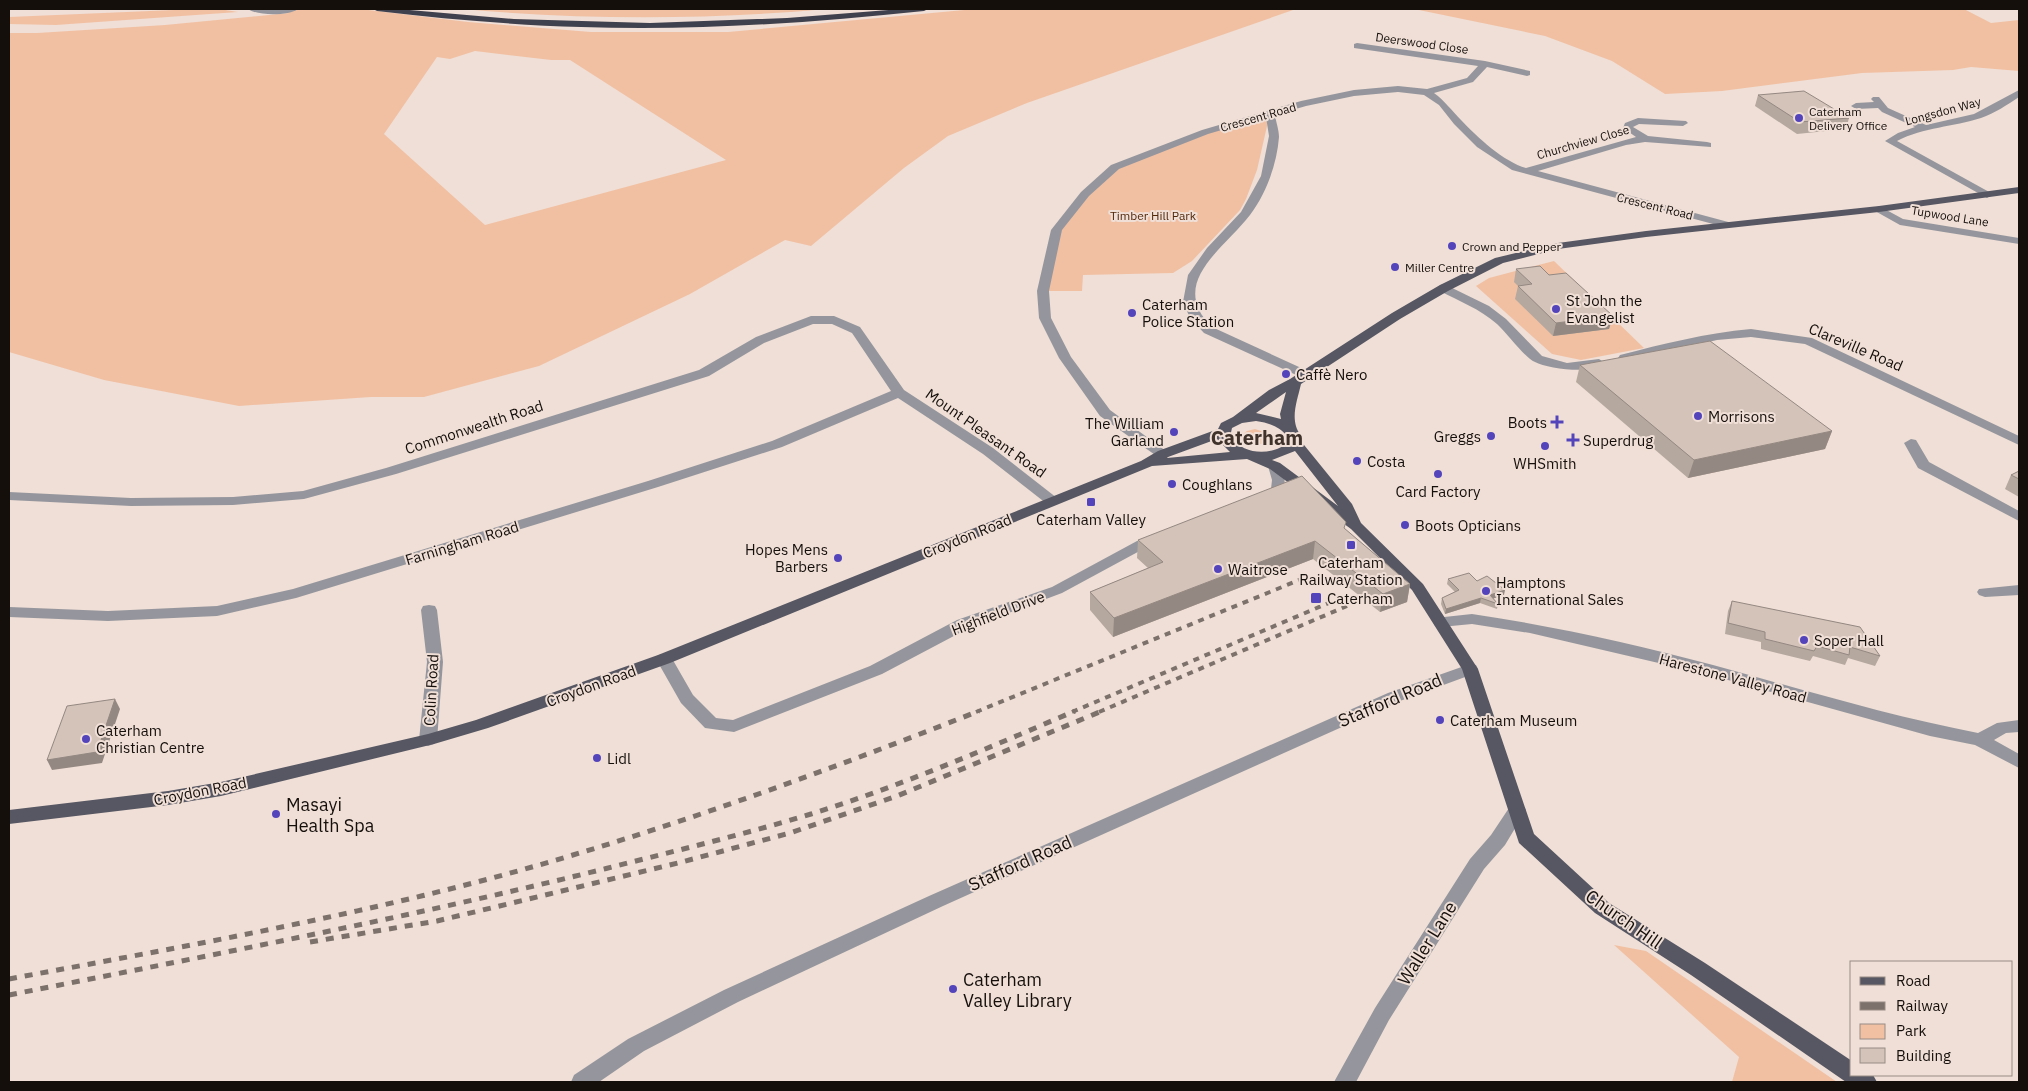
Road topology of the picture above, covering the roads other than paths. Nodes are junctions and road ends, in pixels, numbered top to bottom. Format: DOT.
graph roads {
  1 [pos="252,9"];
  2 [pos="294,9"];
  3 [pos="377,9"];
  4 [pos="432,9"];
  5 [pos="868,9"];
  6 [pos="924,9"];
  7 [pos="1357,46"];
  8 [pos="1485,64"];
  9 [pos="1527,73"];
  10 [pos="1427,92"];
  11 [pos="2019,93"];
  12 [pos="1856,106"];
  13 [pos="1270,113"];
  14 [pos="1682,123"];
  15 [pos="1923,127"];
  16 [pos="1645,138"];
  17 [pos="1707,145"];
  18 [pos="1525,171"];
  19 [pos="2019,190"];
  20 [pos="1987,195"];
  21 [pos="1880,209"];
  22 [pos="1728,225"];
  23 [pos="2019,242"];
  24 [pos="1444,288"];
  25 [pos="1300,378"];
  26 [pos="900,393"];
  27 [pos="1238,420"];
  28 [pos="1223,432"];
  29 [pos="1292,435"];
  30 [pos="2019,441"];
  31 [pos="1911,443"];
  32 [pos="1163,454"];
  33 [pos="1251,455"];
  34 [pos="1146,464"];
  35 [pos="1275,466"];
  36 [pos="9,496"];
  37 [pos="1052,501"];
  38 [pos="1257,501"];
  39 [pos="2019,517"];
  40 [pos="1356,526"];
  41 [pos="1169,534"];
  42 [pos="2019,590"];
  43 [pos="1985,592"];
  44 [pos="429,610"];
  45 [pos="9,612"];
  46 [pos="1441,622"];
  47 [pos="664,659"];
  48 [pos="1470,669"];
  49 [pos="2019,726"];
  50 [pos="428,740"];
  51 [pos="1980,740"];
  52 [pos="2019,762"];
  53 [pos="1517,810"];
  54 [pos="9,817"];
  55 [pos="1850,1072"];
  56 [pos="582,1082"];
  57 [pos="1345,1082"];
  1 -- 2 [label="street"];
  3 -- 6 [label="highway"];
  4 -- 5 [label="highway"];
  7 -- 8 [label="street, Deerswood Close"];
  8 -- 9 [label="street, Deerswood Close"];
  8 -- 10 [label="street, Deerswood Close"];
  10 -- 13 [label="street, Crescent Road"];
  10 -- 18 [label="street, Crescent Road"];
  11 -- 15 [label="street, Longsdon Way"];
  12 -- 15 [label="street"];
  13 -- 25 [label="street"];
  13 -- 32 [label="street, Crescent Road"];
  14 -- 16 [label="street"];
  15 -- 20 [label="street, Longsdon Way"];
  16 -- 17 [label="street, Churchview Close"];
  16 -- 18 [label="street, Churchview Close"];
  18 -- 22 [label="street, Crescent Road"];
  19 -- 20 [label="main road, Croydon Road"];
  20 -- 21 [label="main road, Croydon Road"];
  21 -- 22 [label="main road, Croydon Road"];
  21 -- 23 [label="street, Tupwood Lane"];
  22 -- 24 [label="main road, Croydon Road"];
  24 -- 25 [label="main road, Croydon Road"];
  24 -- 30 [label="street, Clareville Road"];
  25 -- 27 [label="main road, Croydon Road"];
  25 -- 29 [label="main road"];
  26 -- 36 [label="street, Commonwealth Road"];
  26 -- 37 [label="street, Mount Pleasant Road"];
  26 -- 45 [label="street, Farningham Road"];
  27 -- 28 [label="main road, Croydon Road"];
  27 -- 29 [label="main road"];
  28 -- 32 [label="main road, Croydon Road"];
  28 -- 33 [label="main road"];
  29 -- 33 [label="main road, Croydon Road"];
  29 -- 40 [label="main road"];
  31 -- 39 [label="street"];
  32 -- 34 [label="main road, Croydon Road"];
  33 -- 34 [label="main road, Croydon Road"];
  33 -- 35 [label="main road"];
  34 -- 37 [label="main road, Croydon Road"];
  35 -- 38 [label="street"];
  35 -- 40 [label="main road"];
  37 -- 47 [label="main road, Croydon Road"];
  40 -- 46 [label="main road, Church Hill"];
  41 -- 47 [label="street, Highfield Drive"];
  42 -- 43 [label="street"];
  44 -- 50 [label="street, Colin Road"];
  46 -- 48 [label="main road, Church Hill"];
  46 -- 51 [label="street, Harestone Valley Road"];
  47 -- 50 [label="main road, Croydon Road"];
  48 -- 53 [label="main road, Church Hill"];
  48 -- 56 [label="street, Stafford Road"];
  49 -- 51 [label="street"];
  50 -- 54 [label="main road, Croydon Road"];
  51 -- 52 [label="street, Harestone Valley Road"];
  53 -- 55 [label="main road, Church Hill"];
  53 -- 57 [label="street, Waller Lane"];
}
